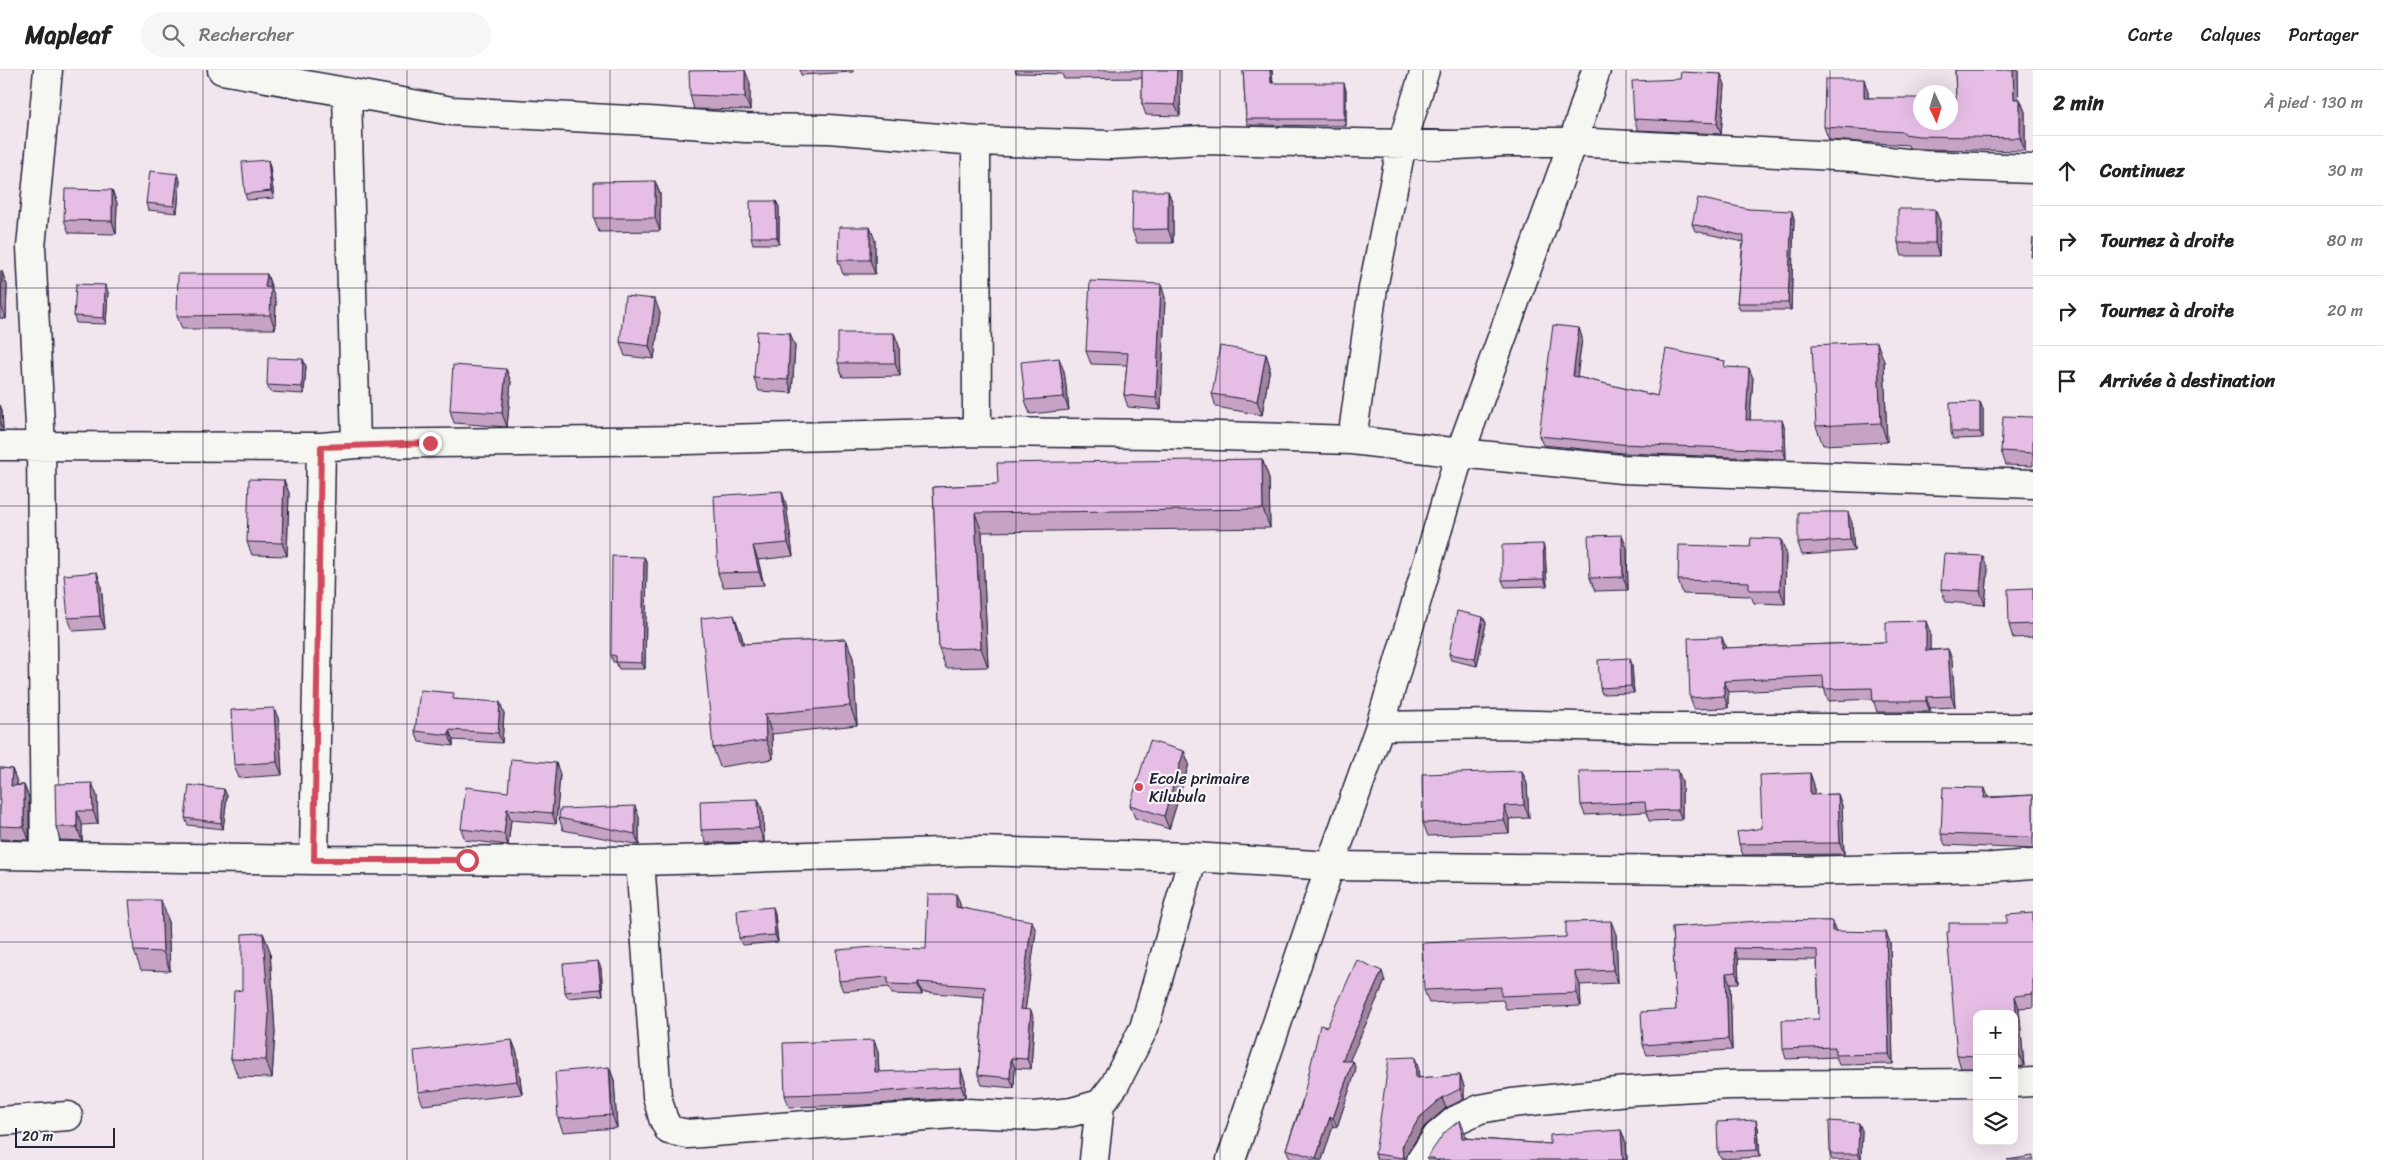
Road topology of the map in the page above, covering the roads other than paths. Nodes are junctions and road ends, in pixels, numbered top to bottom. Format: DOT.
graph roads {
  1 [pos="48,70"];
  2 [pos="222,70"];
  3 [pos="1425,70"];
  4 [pos="1596,70"];
  5 [pos="347,94"];
  6 [pos="976,141"];
  7 [pos="1573,142"];
  8 [pos="1402,144"];
  9 [pos="2033,169"];
  10 [pos="977,432"];
  11 [pos="1352,440"];
  12 [pos="356,444"];
  13 [pos="0,446"];
  14 [pos="41,446"];
  15 [pos="321,447"];
  16 [pos="1460,453"];
  17 [pos="2033,484"];
  18 [pos="1380,726"];
  19 [pos="2033,728"];
  20 [pos="45,854"];
  21 [pos="0,855"];
  22 [pos="1194,857"];
  23 [pos="314,860"];
  24 [pos="640,861"];
  25 [pos="2033,864"];
  26 [pos="1330,866"];
  27 [pos="2018,1082"];
  28 [pos="2033,1082"];
  29 [pos="1973,1083"];
  30 [pos="1100,1104"];
  31 [pos="68,1116"];
  32 [pos="0,1120"];
  33 [pos="1094,1160"];
  34 [pos="1231,1160"];
  35 [pos="1421,1160"];
  1 -- 14 [label="street"];
  2 -- 5 [label="street"];
  3 -- 8 [label="street"];
  4 -- 7 [label="street"];
  5 -- 6 [label="street"];
  5 -- 12 [label="street"];
  6 -- 8 [label="street"];
  6 -- 10 [label="street"];
  7 -- 8 [label="street"];
  7 -- 9 [label="street"];
  7 -- 16 [label="street"];
  8 -- 11 [label="street"];
  10 -- 11 [label="street"];
  10 -- 12 [label="street"];
  11 -- 16 [label="street"];
  12 -- 15 [label="street"];
  13 -- 14 [label="street"];
  14 -- 15 [label="street"];
  14 -- 20 [label="street"];
  15 -- 23 [label="street"];
  16 -- 17 [label="street"];
  16 -- 18 [label="street"];
  18 -- 19 [label="street"];
  18 -- 26 [label="street"];
  20 -- 21 [label="street"];
  20 -- 23 [label="street"];
  22 -- 24 [label="street"];
  22 -- 26 [label="street"];
  22 -- 30 [label="street"];
  23 -- 24 [label="street"];
  24 -- 30 [label="street"];
  25 -- 26 [label="street"];
  26 -- 34 [label="street"];
  27 -- 28 [label="street"];
  29 -- 35 [label="street"];
  30 -- 33 [label="street"];
  31 -- 32 [label="street"];
}
